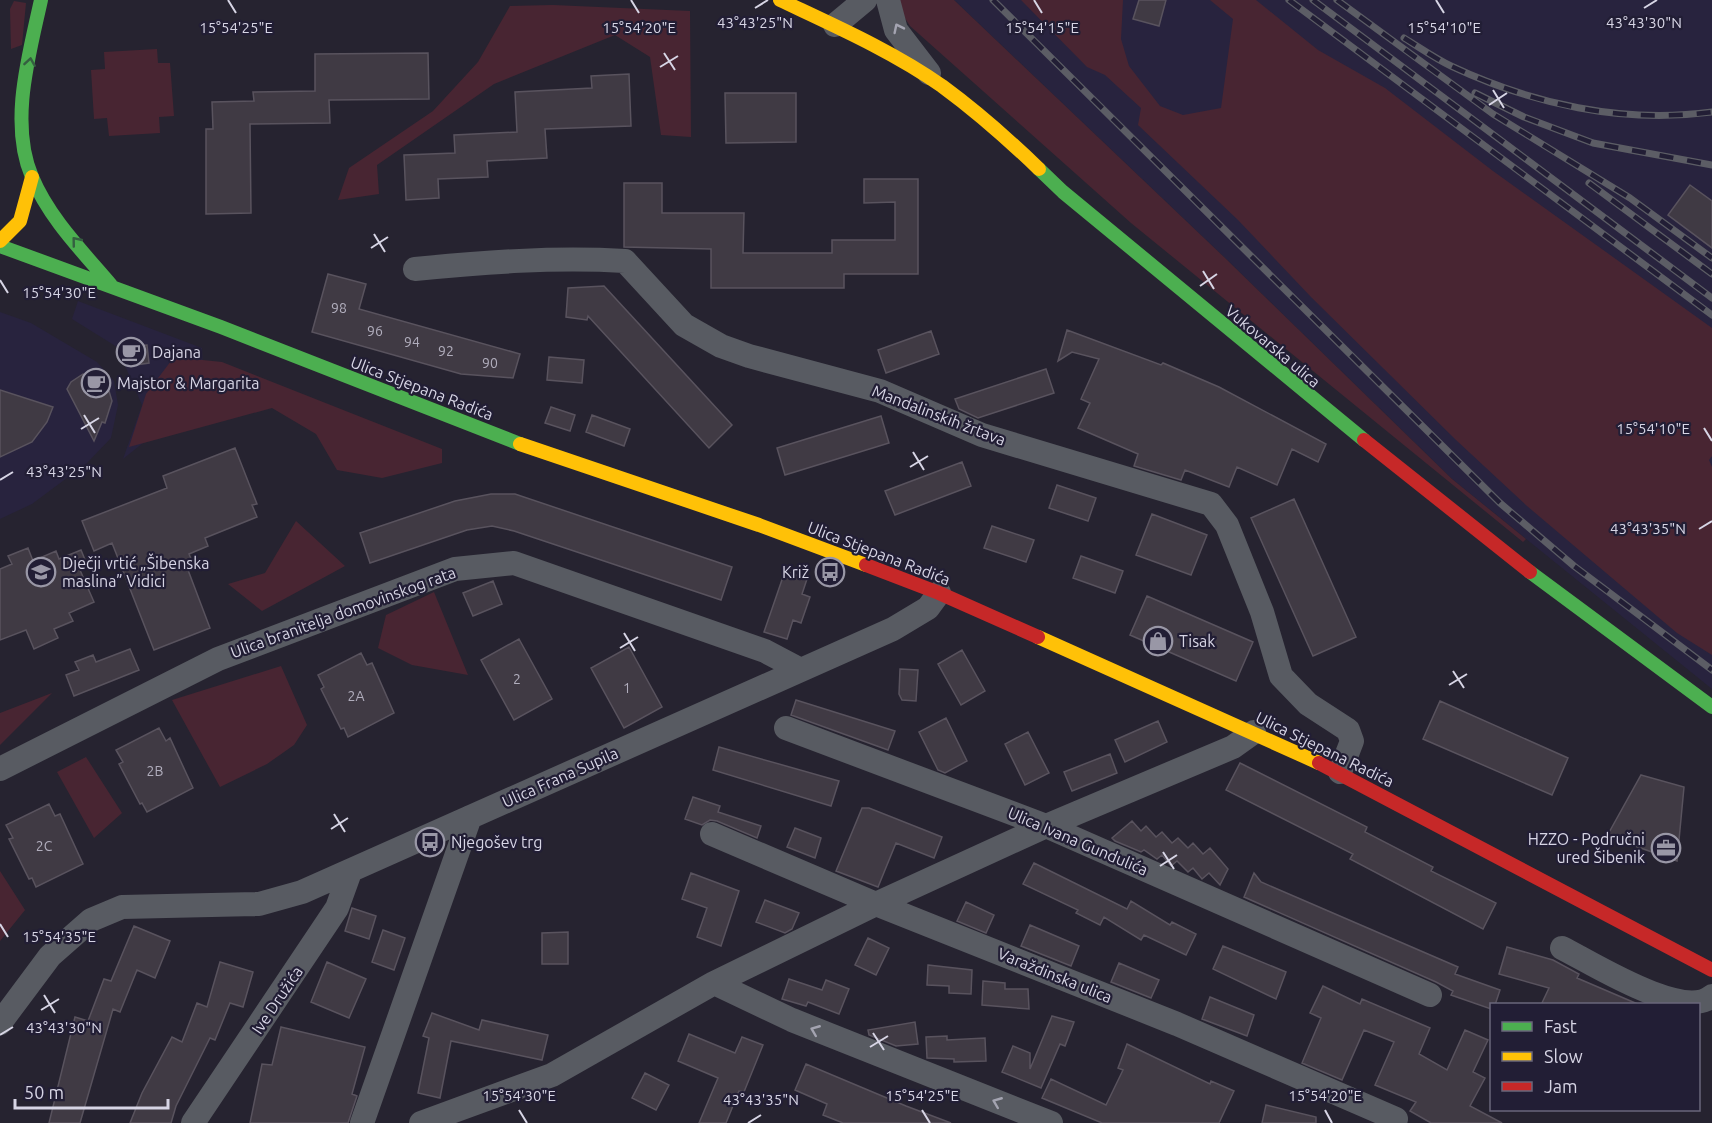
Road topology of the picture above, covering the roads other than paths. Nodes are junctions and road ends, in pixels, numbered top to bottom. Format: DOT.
graph roads {
  1 [pos="41,0"];
  2 [pos="780,0"];
  3 [pos="865,0"];
  4 [pos="888,0"];
  5 [pos="828,15"];
  6 [pos="941,86"];
  7 [pos="32,177"];
  8 [pos="0,241"];
  9 [pos="0,246"];
  10 [pos="415,269"];
  11 [pos="112,287"];
  12 [pos="939,593"];
  13 [pos="801,670"];
  14 [pos="1712,707"];
  15 [pos="786,728"];
  16 [pos="1254,732"];
  17 [pos="0,769"];
  18 [pos="1340,772"];
  19 [pos="470,817"];
  20 [pos="1046,826"];
  21 [pos="712,834"];
  22 [pos="350,872"];
  23 [pos="876,904"];
  24 [pos="1562,948"];
  25 [pos="1712,970"];
  26 [pos="714,983"];
  27 [pos="1430,995"];
  28 [pos="1712,996"];
  29 [pos="0,1023"];
  30 [pos="1396,1119"];
  31 [pos="193,1123"];
  32 [pos="362,1123"];
  33 [pos="421,1123"];
  34 [pos="1051,1123"];
  7 -- 1 [label="main road, one-way"];
  2 -- 5 [label="main road, Vukovarska ulica"];
  3 -- 5 [label="street"];
  6 -- 4 [label="street, one-way"];
  5 -- 6 [label="main road, Vukovarska ulica"];
  6 -- 14 [label="main road, Vukovarska ulica"];
  7 -- 8 [label="main road"];
  11 -- 7 [label="main road, one-way"];
  9 -- 11 [label="main road, Ulica Stjepana Radića"];
  10 -- 18 [label="street, Mandalinskih žrtava"];
  11 -- 12 [label="main road, Ulica Stjepana Radića"];
  12 -- 13 [label="street, Ulica Frana Supila"];
  12 -- 16 [label="main road, Ulica Stjepana Radića"];
  13 -- 17 [label="street, Ulica branitelja domovinskog rata"];
  13 -- 19 [label="street, Ulica Frana Supila"];
  15 -- 20 [label="street, Ulica Ivana Gundulića"];
  16 -- 18 [label="main road, Ulica Stjepana Radića"];
  16 -- 20 [label="street"];
  18 -- 25 [label="main road, Ulica Stjepana Radića"];
  19 -- 22 [label="street, Ulica Frana Supila"];
  19 -- 32 [label="street"];
  20 -- 23 [label="street"];
  20 -- 27 [label="street, Ulica Ivana Gundulića"];
  21 -- 23 [label="street, Varaždinska ulica"];
  22 -- 29 [label="street, Ulica Frana Supila"];
  22 -- 31 [label="street, Ive Družića"];
  23 -- 26 [label="street"];
  23 -- 30 [label="street, Varaždinska ulica"];
  24 -- 28 [label="street"];
  26 -- 33 [label="street"];
  34 -- 26 [label="street, one-way"];
}
